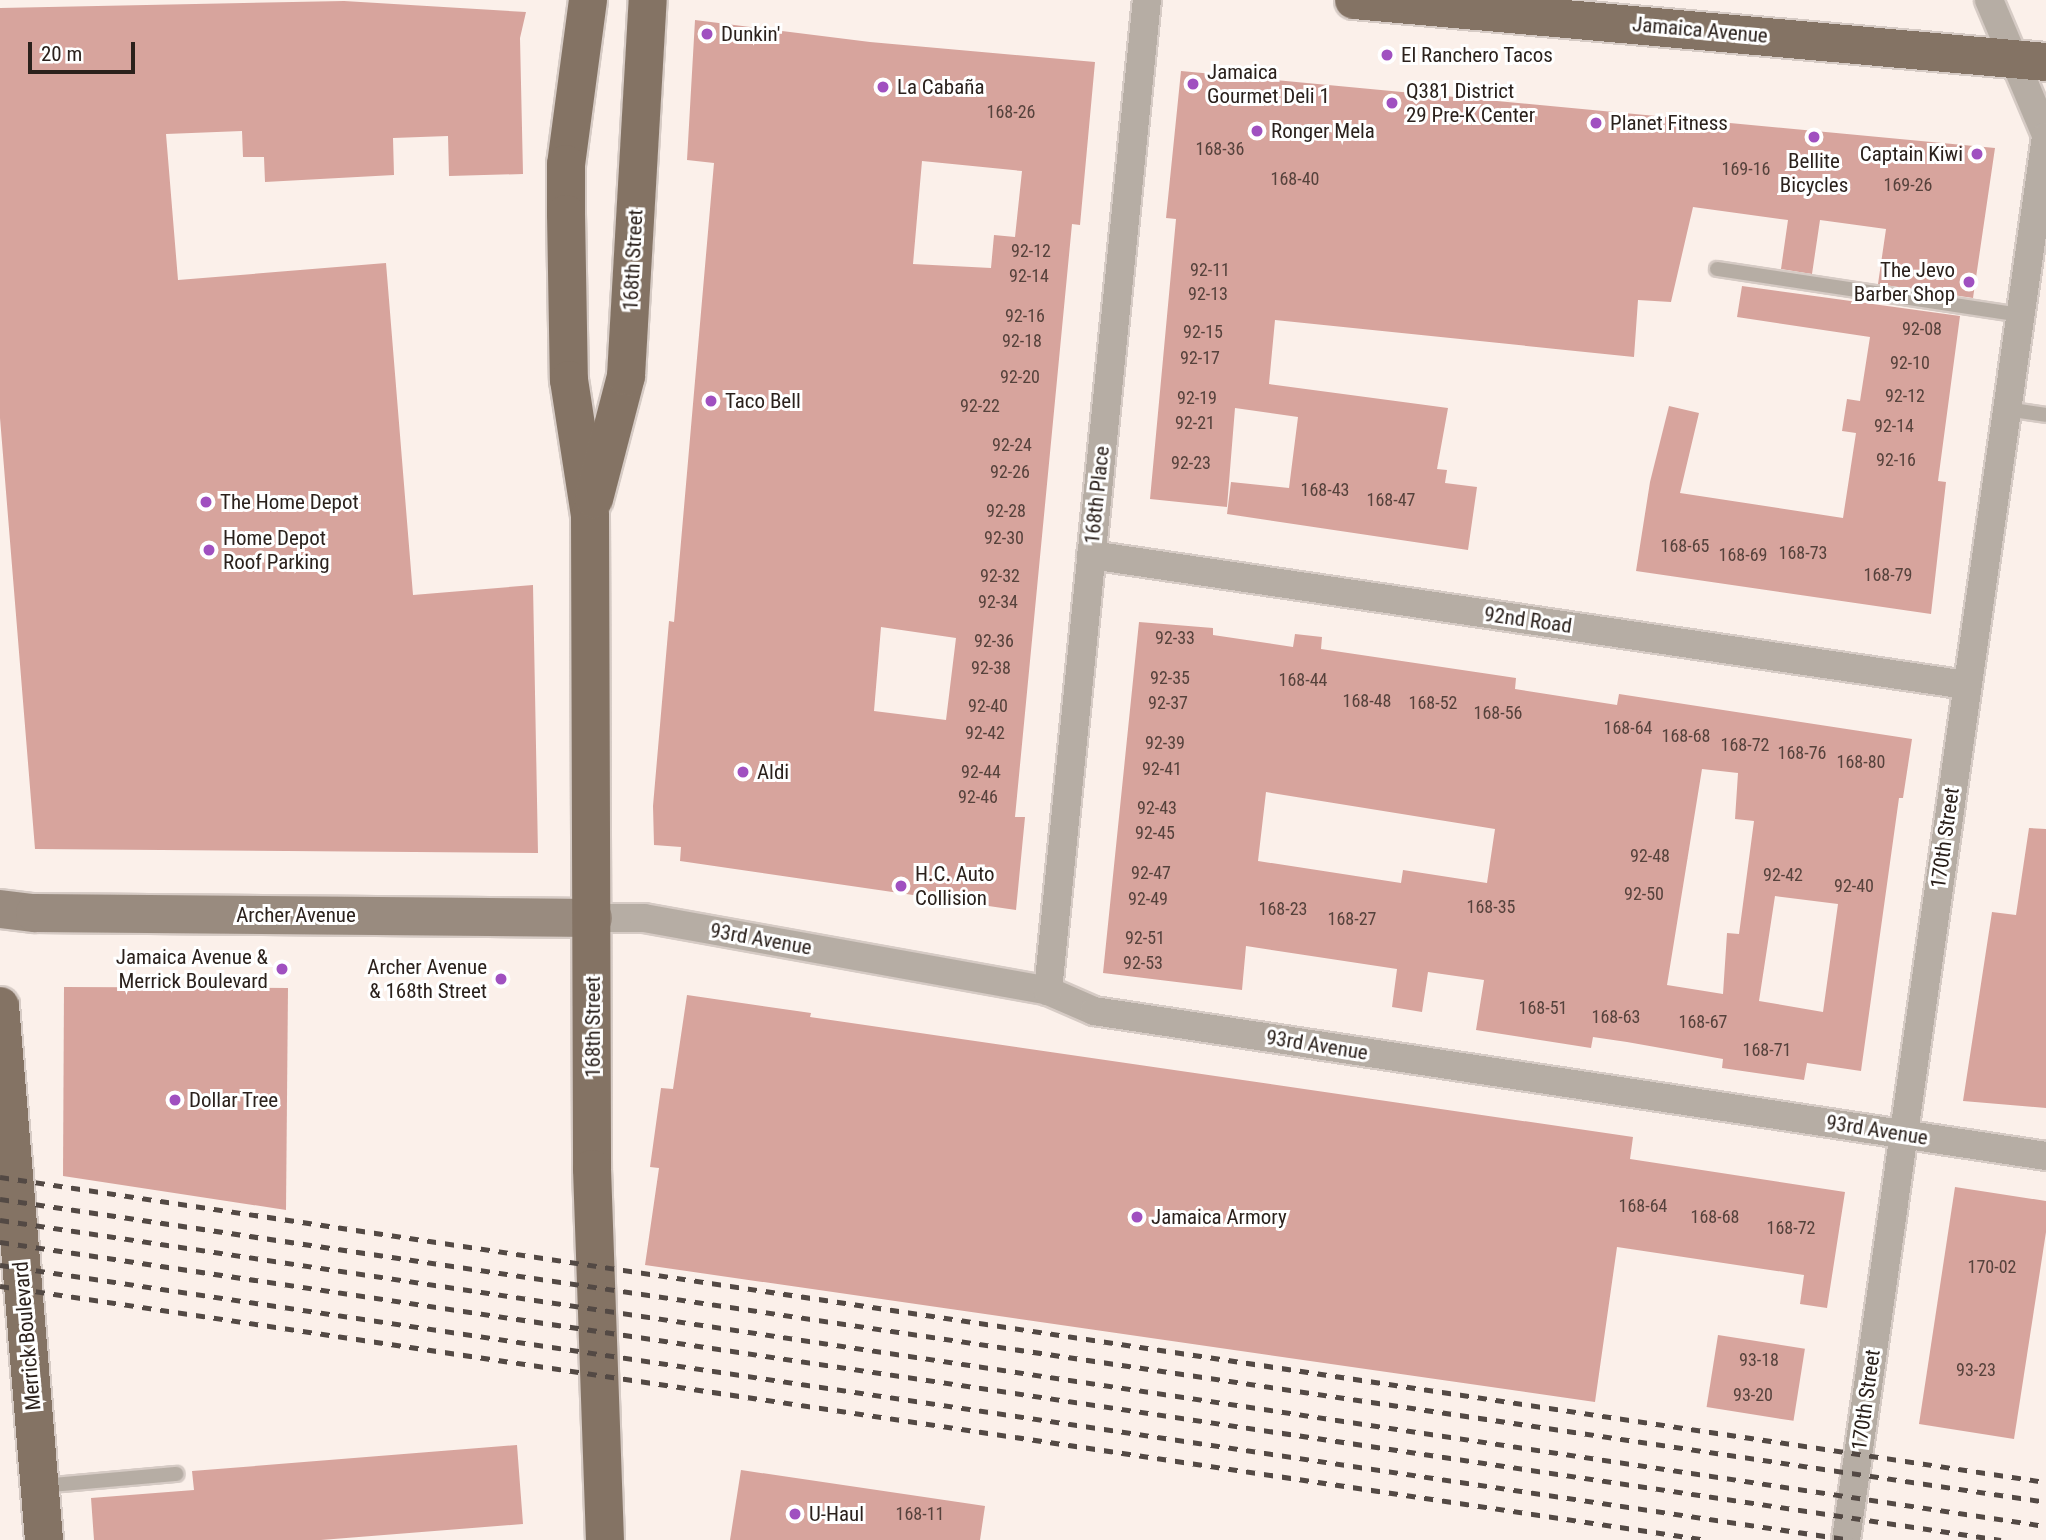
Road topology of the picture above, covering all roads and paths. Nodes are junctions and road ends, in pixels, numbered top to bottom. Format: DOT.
graph roads {
  1 [pos="588,0"];
  2 [pos="648,0"];
  3 [pos="1147,0"];
  4 [pos="1354,0"];
  5 [pos="1989,0"];
  6 [pos="1470,5"];
  7 [pos="2030,60"];
  8 [pos="2046,136"];
  9 [pos="1717,270"];
  10 [pos="2020,315"];
  11 [pos="2006,410"];
  12 [pos="2046,415"];
  13 [pos="590,514"];
  14 [pos="1091,555"];
  15 [pos="1966,685"];
  16 [pos="0,909"];
  17 [pos="593,918"];
  18 [pos="1048,991"];
  19 [pos="0,1006"];
  20 [pos="1904,1135"];
  21 [pos="2046,1156"];
  22 [pos="176,1474"];
  23 [pos="39,1486"];
  24 [pos="44,1540"];
  25 [pos="605,1540"];
  26 [pos="1846,1540"];
  1 -- 13 [label="main road, 168th Street"];
  2 -- 13 [label="main road, 168th Street"];
  3 -- 14 [label="street, 168th Place"];
  4 -- 6 [label="main road, Jamaica Avenue"];
  5 -- 7 [label="street, 170th Street"];
  6 -- 7 [label="main road, Jamaica Avenue"];
  7 -- 8 [label="street, 170th Street"];
  8 -- 10 [label="street, 170th Street"];
  9 -- 10 [label="lane"];
  10 -- 11 [label="street, 170th Street"];
  11 -- 12 [label="lane"];
  11 -- 15 [label="street, 170th Street"];
  13 -- 17 [label="main road, 168th Street"];
  14 -- 15 [label="street, 92nd Road"];
  14 -- 18 [label="street, 168th Place"];
  15 -- 20 [label="street, 170th Street"];
  16 -- 17 [label="street, Archer Avenue"];
  17 -- 18 [label="street, 93rd Avenue"];
  17 -- 25 [label="main road, 168th Street"];
  18 -- 20 [label="street, 93rd Avenue"];
  19 -- 23 [label="main road, Merrick Boulevard"];
  20 -- 21 [label="street, 93rd Avenue"];
  20 -- 26 [label="street, 170th Street"];
  22 -- 23 [label="lane"];
  23 -- 24 [label="main road, Merrick Boulevard"];
}
